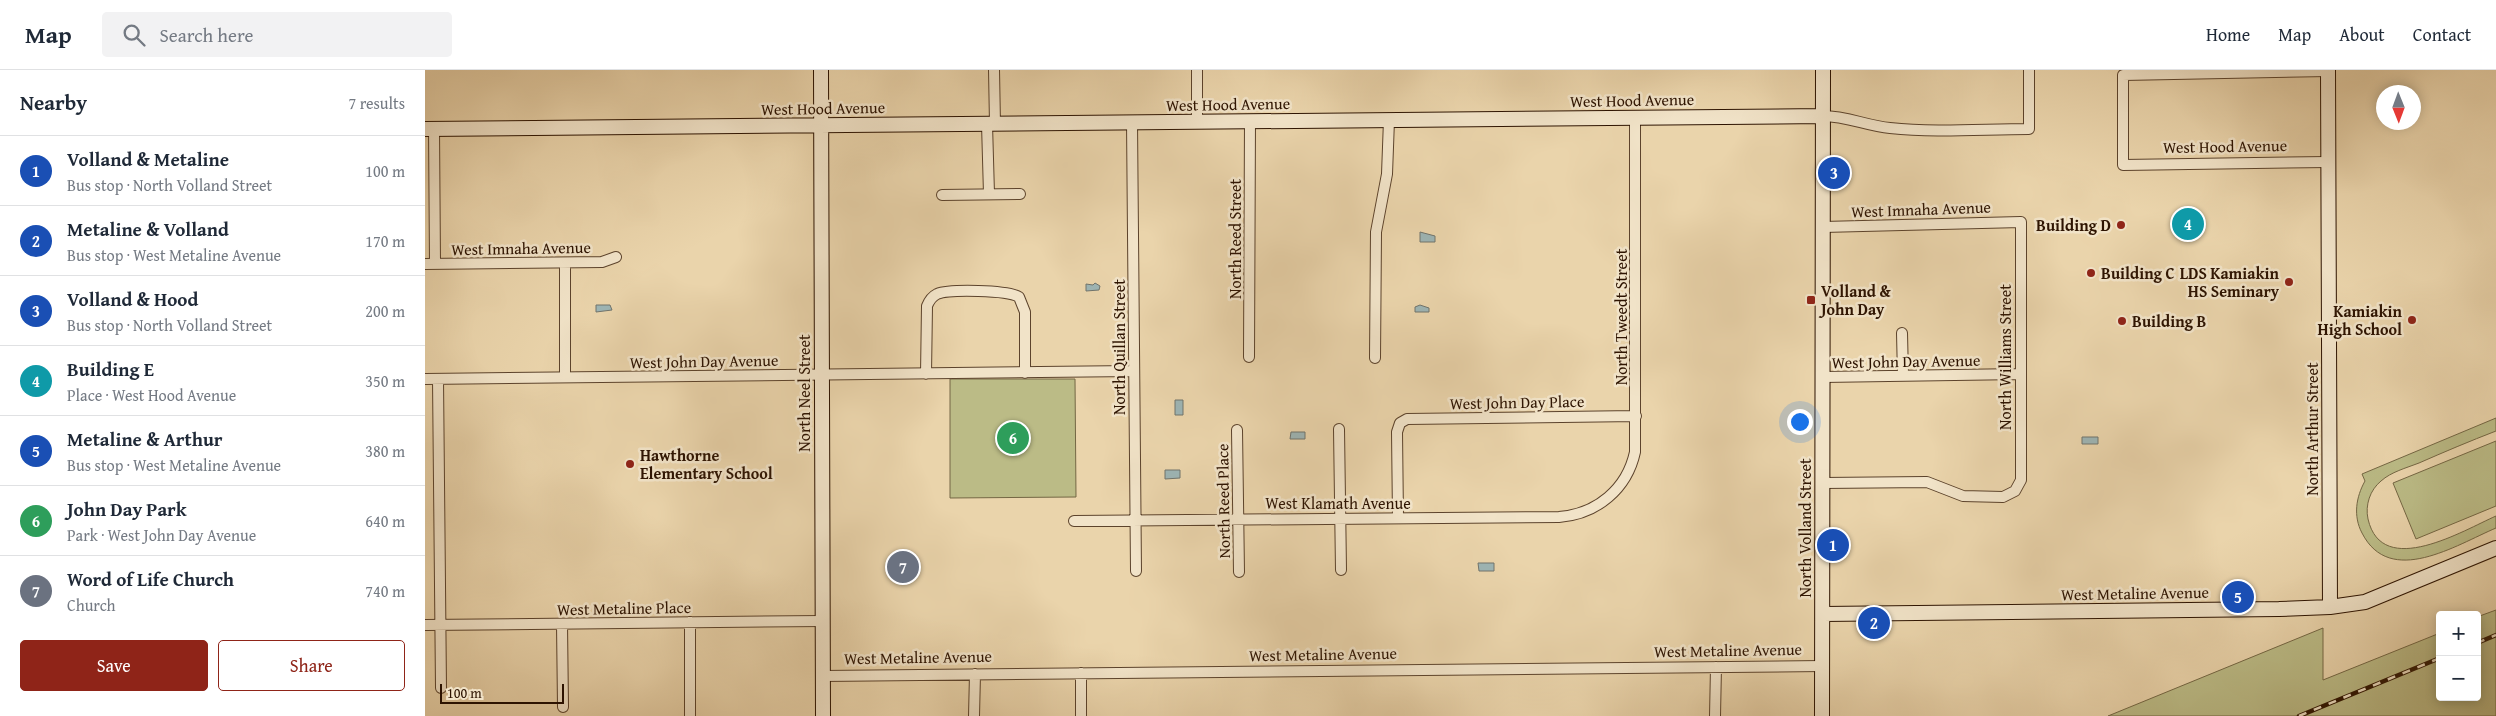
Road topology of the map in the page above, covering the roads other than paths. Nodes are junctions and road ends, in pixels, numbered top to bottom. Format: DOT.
graph roads {
  1 [pos="821,70"];
  2 [pos="995,70"];
  3 [pos="1197,70"];
  4 [pos="1823,70"];
  5 [pos="2029,70"];
  6 [pos="2328,71"];
  7 [pos="1823,116"];
  8 [pos="1635,118"];
  9 [pos="1389,120"];
  10 [pos="1250,121"];
  11 [pos="1132,122"];
  12 [pos="1197,122"];
  13 [pos="991,124"];
  14 [pos="822,125"];
  15 [pos="430,129"];
  16 [pos="2328,162"];
  17 [pos="989,194"];
  18 [pos="1019,194"];
  19 [pos="942,195"];
  20 [pos="2021,222"];
  21 [pos="1823,227"];
  22 [pos="616,257"];
  23 [pos="565,263"];
  24 [pos="430,264"];
  25 [pos="1902,333"];
  26 [pos="1249,357"];
  27 [pos="1375,358"];
  28 [pos="1134,371"];
  29 [pos="1025,372"];
  30 [pos="927,374"];
  31 [pos="2020,374"];
  32 [pos="822,375"];
  33 [pos="1903,376"];
  34 [pos="565,377"];
  35 [pos="1823,377"];
  36 [pos="425,379"];
  37 [pos="438,379"];
  38 [pos="1636,416"];
  39 [pos="1339,429"];
  40 [pos="1237,430"];
  41 [pos="1823,483"];
  42 [pos="1601,504"];
  43 [pos="1340,518"];
  44 [pos="1398,518"];
  45 [pos="1238,519"];
  46 [pos="1073,521"];
  47 [pos="1135,521"];
  48 [pos="2496,548"];
  49 [pos="1341,570"];
  50 [pos="1136,571"];
  51 [pos="1239,572"];
  52 [pos="2330,607"];
  53 [pos="1823,614"];
  54 [pos="823,621"];
  55 [pos="690,622"];
  56 [pos="562,624"];
  57 [pos="425,625"];
  58 [pos="440,625"];
  59 [pos="1823,666"];
  60 [pos="1716,668"];
  61 [pos="1081,673"];
  62 [pos="975,674"];
  63 [pos="823,676"];
  64 [pos="441,688"];
  65 [pos="563,707"];
  66 [pos="690,716"];
  67 [pos="823,716"];
  68 [pos="974,716"];
  69 [pos="1081,716"];
  70 [pos="1715,716"];
  71 [pos="1822,716"];
  1 -- 14 [label="street, North Neel Street"];
  2 -- 13 [label="street"];
  3 -- 12 [label="street"];
  4 -- 7 [label="street, North Volland Street"];
  5 -- 7 [label="street, West Hood Avenue"];
  6 -- 16 [label="street, North Arthur Street"];
  6 -- 16 [label="street, West Hood Avenue"];
  7 -- 8 [label="street, West Hood Avenue"];
  7 -- 21 [label="street, North Volland Street"];
  8 -- 9 [label="street, West Hood Avenue"];
  8 -- 38 [label="street, North Tweedt Street"];
  9 -- 10 [label="street, West Hood Avenue"];
  9 -- 27 [label="street"];
  10 -- 12 [label="street, West Hood Avenue"];
  10 -- 26 [label="street, North Reed Street"];
  11 -- 12 [label="street, West Hood Avenue"];
  11 -- 13 [label="street, West Hood Avenue"];
  11 -- 28 [label="street, North Quillan Street"];
  13 -- 14 [label="street, West Hood Avenue"];
  13 -- 17 [label="street"];
  14 -- 15 [label="street, West Hood Avenue"];
  14 -- 32 [label="street, North Neel Street"];
  15 -- 24 [label="street"];
  16 -- 52 [label="street, North Arthur Street"];
  17 -- 18 [label="street"];
  17 -- 19 [label="street"];
  20 -- 21 [label="street, West Imnaha Avenue"];
  20 -- 31 [label="street, North Williams Street"];
  21 -- 35 [label="street, North Volland Street"];
  22 -- 23 [label="street, West Imnaha Avenue"];
  23 -- 24 [label="street, West Imnaha Avenue"];
  23 -- 34 [label="street"];
  25 -- 33 [label="street"];
  28 -- 29 [label="street, West John Day Avenue"];
  28 -- 47 [label="street, North Quillan Street"];
  29 -- 30 [label="street, West John Day Avenue"];
  29 -- 30 [label="street"];
  30 -- 32 [label="street, West John Day Avenue"];
  31 -- 33 [label="street, West John Day Avenue"];
  31 -- 41 [label="street, North Williams Street"];
  32 -- 34 [label="street, West John Day Avenue"];
  32 -- 54 [label="street, North Neel Street"];
  33 -- 35 [label="street, West John Day Avenue"];
  34 -- 37 [label="street, West John Day Avenue"];
  35 -- 41 [label="street, North Volland Street"];
  36 -- 37 [label="street, West John Day Avenue"];
  37 -- 58 [label="street"];
  38 -- 42 [label="street, North Tweedt Street"];
  38 -- 44 [label="street, West John Day Place"];
  39 -- 43 [label="street"];
  40 -- 45 [label="street, North Reed Place"];
  41 -- 53 [label="street, North Volland Street"];
  42 -- 44 [label="street, West Klamath Avenue"];
  43 -- 44 [label="street, West Klamath Avenue"];
  43 -- 45 [label="street, West Klamath Avenue"];
  43 -- 49 [label="street"];
  45 -- 47 [label="street, West Klamath Avenue"];
  45 -- 51 [label="street, North Reed Place"];
  46 -- 47 [label="street, West Klamath Avenue"];
  47 -- 50 [label="street, North Quillan Street"];
  48 -- 52 [label="street, West Metaline Avenue"];
  52 -- 53 [label="street, West Metaline Avenue"];
  53 -- 59 [label="street, North Volland Street"];
  54 -- 55 [label="street, West Metaline Place"];
  54 -- 63 [label="street, North Neel Street"];
  55 -- 56 [label="street, West Metaline Place"];
  55 -- 66 [label="street"];
  56 -- 58 [label="street, West Metaline Place"];
  56 -- 65 [label="street"];
  57 -- 58 [label="street, West Metaline Place"];
  58 -- 64 [label="street"];
  59 -- 60 [label="street, West Metaline Avenue"];
  59 -- 71 [label="street, North Volland Street"];
  60 -- 61 [label="street, West Metaline Avenue"];
  60 -- 70 [label="street"];
  61 -- 62 [label="street, West Metaline Avenue"];
  61 -- 69 [label="street"];
  62 -- 63 [label="street, West Metaline Avenue"];
  62 -- 68 [label="street"];
  63 -- 67 [label="street, North Neel Street"];
}
